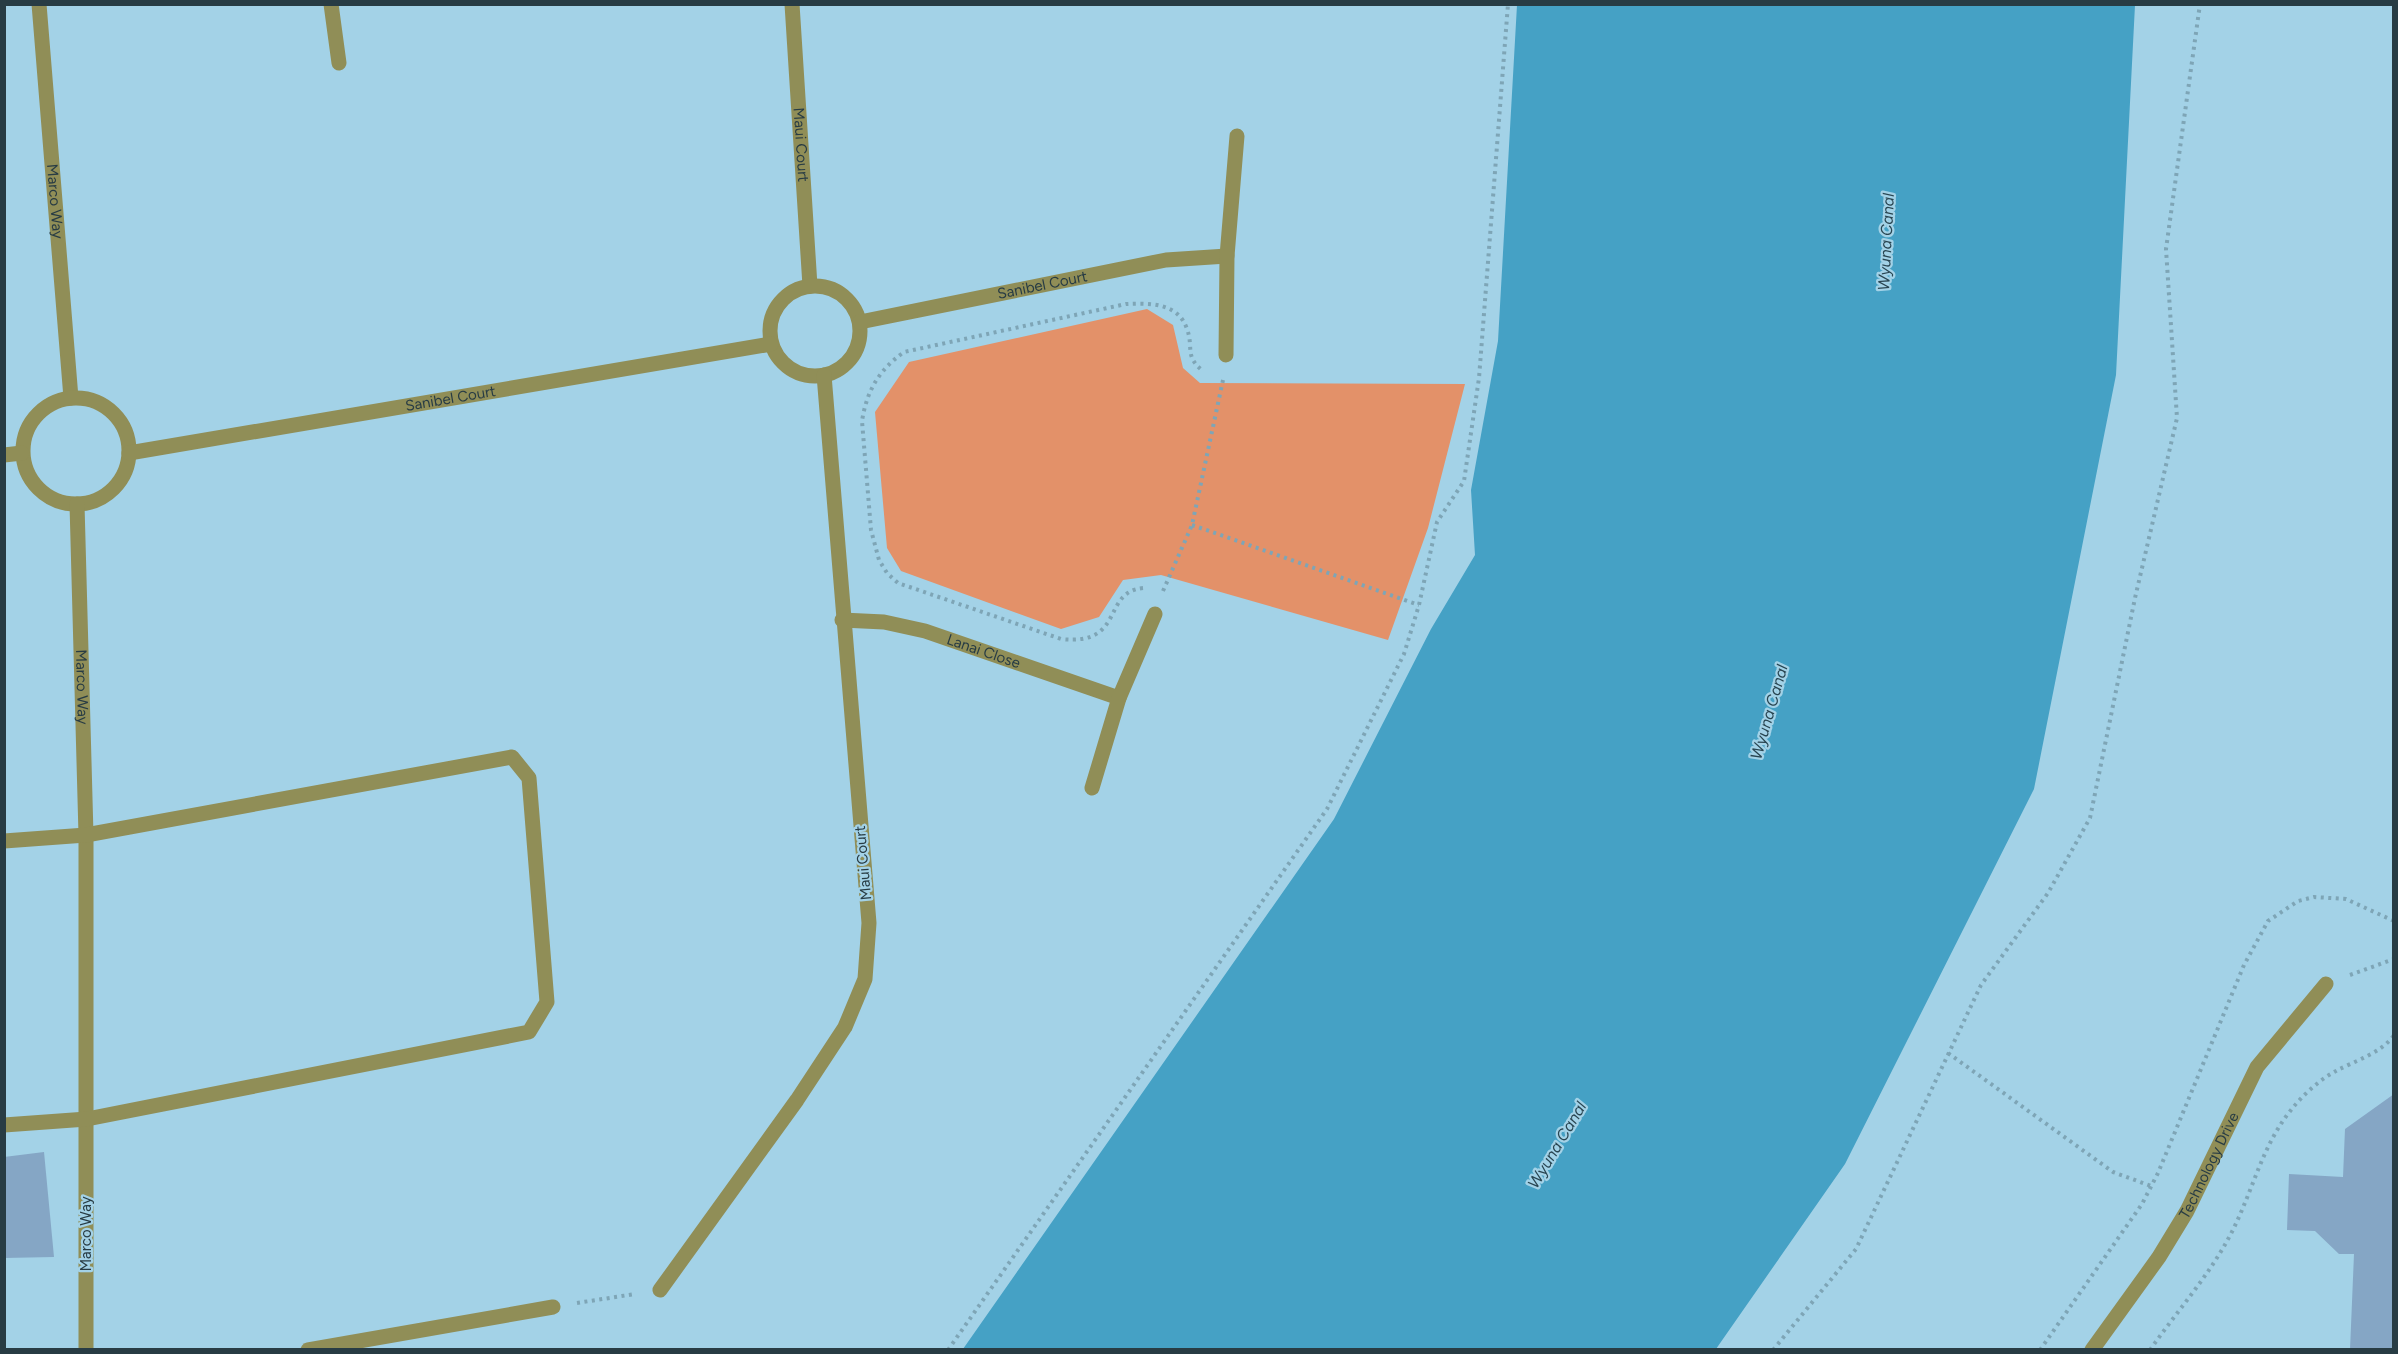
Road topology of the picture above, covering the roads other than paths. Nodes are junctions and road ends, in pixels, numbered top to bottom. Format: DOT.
graph roads {
  1 [pos="39,4"];
  2 [pos="331,4"];
  3 [pos="792,4"];
  4 [pos="339,63"];
  5 [pos="1237,136"];
  6 [pos="1227,256"];
  7 [pos="810,285"];
  8 [pos="860,322"];
  9 [pos="771,344"];
  10 [pos="1226,355"];
  11 [pos="824,375"];
  12 [pos="71,398"];
  13 [pos="22,453"];
  14 [pos="129,453"];
  15 [pos="4,455"];
  16 [pos="77,504"];
  17 [pos="1155,614"];
  18 [pos="842,620"];
  19 [pos="1119,698"];
  20 [pos="1092,788"];
  21 [pos="86,835"];
  22 [pos="4,841"];
  23 [pos="2326,984"];
  24 [pos="87,1119"];
  25 [pos="4,1125"];
  26 [pos="660,1290"];
  27 [pos="553,1307"];
  28 [pos="335,1347"];
  29 [pos="86,1350"];
  30 [pos="308,1350"];
  31 [pos="2092,1350"];
  1 -- 12 [label="street, Marco Way"];
  2 -- 4 [label="street"];
  3 -- 7 [label="street, Maui Court"];
  5 -- 6 [label="street"];
  6 -- 8 [label="street, Sanibel Court"];
  6 -- 10 [label="street"];
  7 -- 8 [label="street"];
  7 -- 9 [label="street"];
  8 -- 11 [label="street"];
  9 -- 11 [label="street"];
  9 -- 14 [label="street, Sanibel Court"];
  11 -- 18 [label="street, Maui Court"];
  12 -- 13 [label="street"];
  12 -- 14 [label="street"];
  13 -- 15 [label="street"];
  13 -- 16 [label="street"];
  14 -- 16 [label="street"];
  16 -- 21 [label="street, Marco Way"];
  17 -- 19 [label="street"];
  18 -- 19 [label="street, Lanai Close"];
  18 -- 26 [label="street, Maui Court"];
  19 -- 20 [label="street"];
  21 -- 22 [label="street"];
  21 -- 24 [label="street, Marco Way"];
  21 -- 24 [label="street"];
  23 -- 31 [label="street, Technology Drive"];
  24 -- 25 [label="street"];
  24 -- 29 [label="street, Marco Way"];
  27 -- 28 [label="street"];
  28 -- 30 [label="street"];
}
